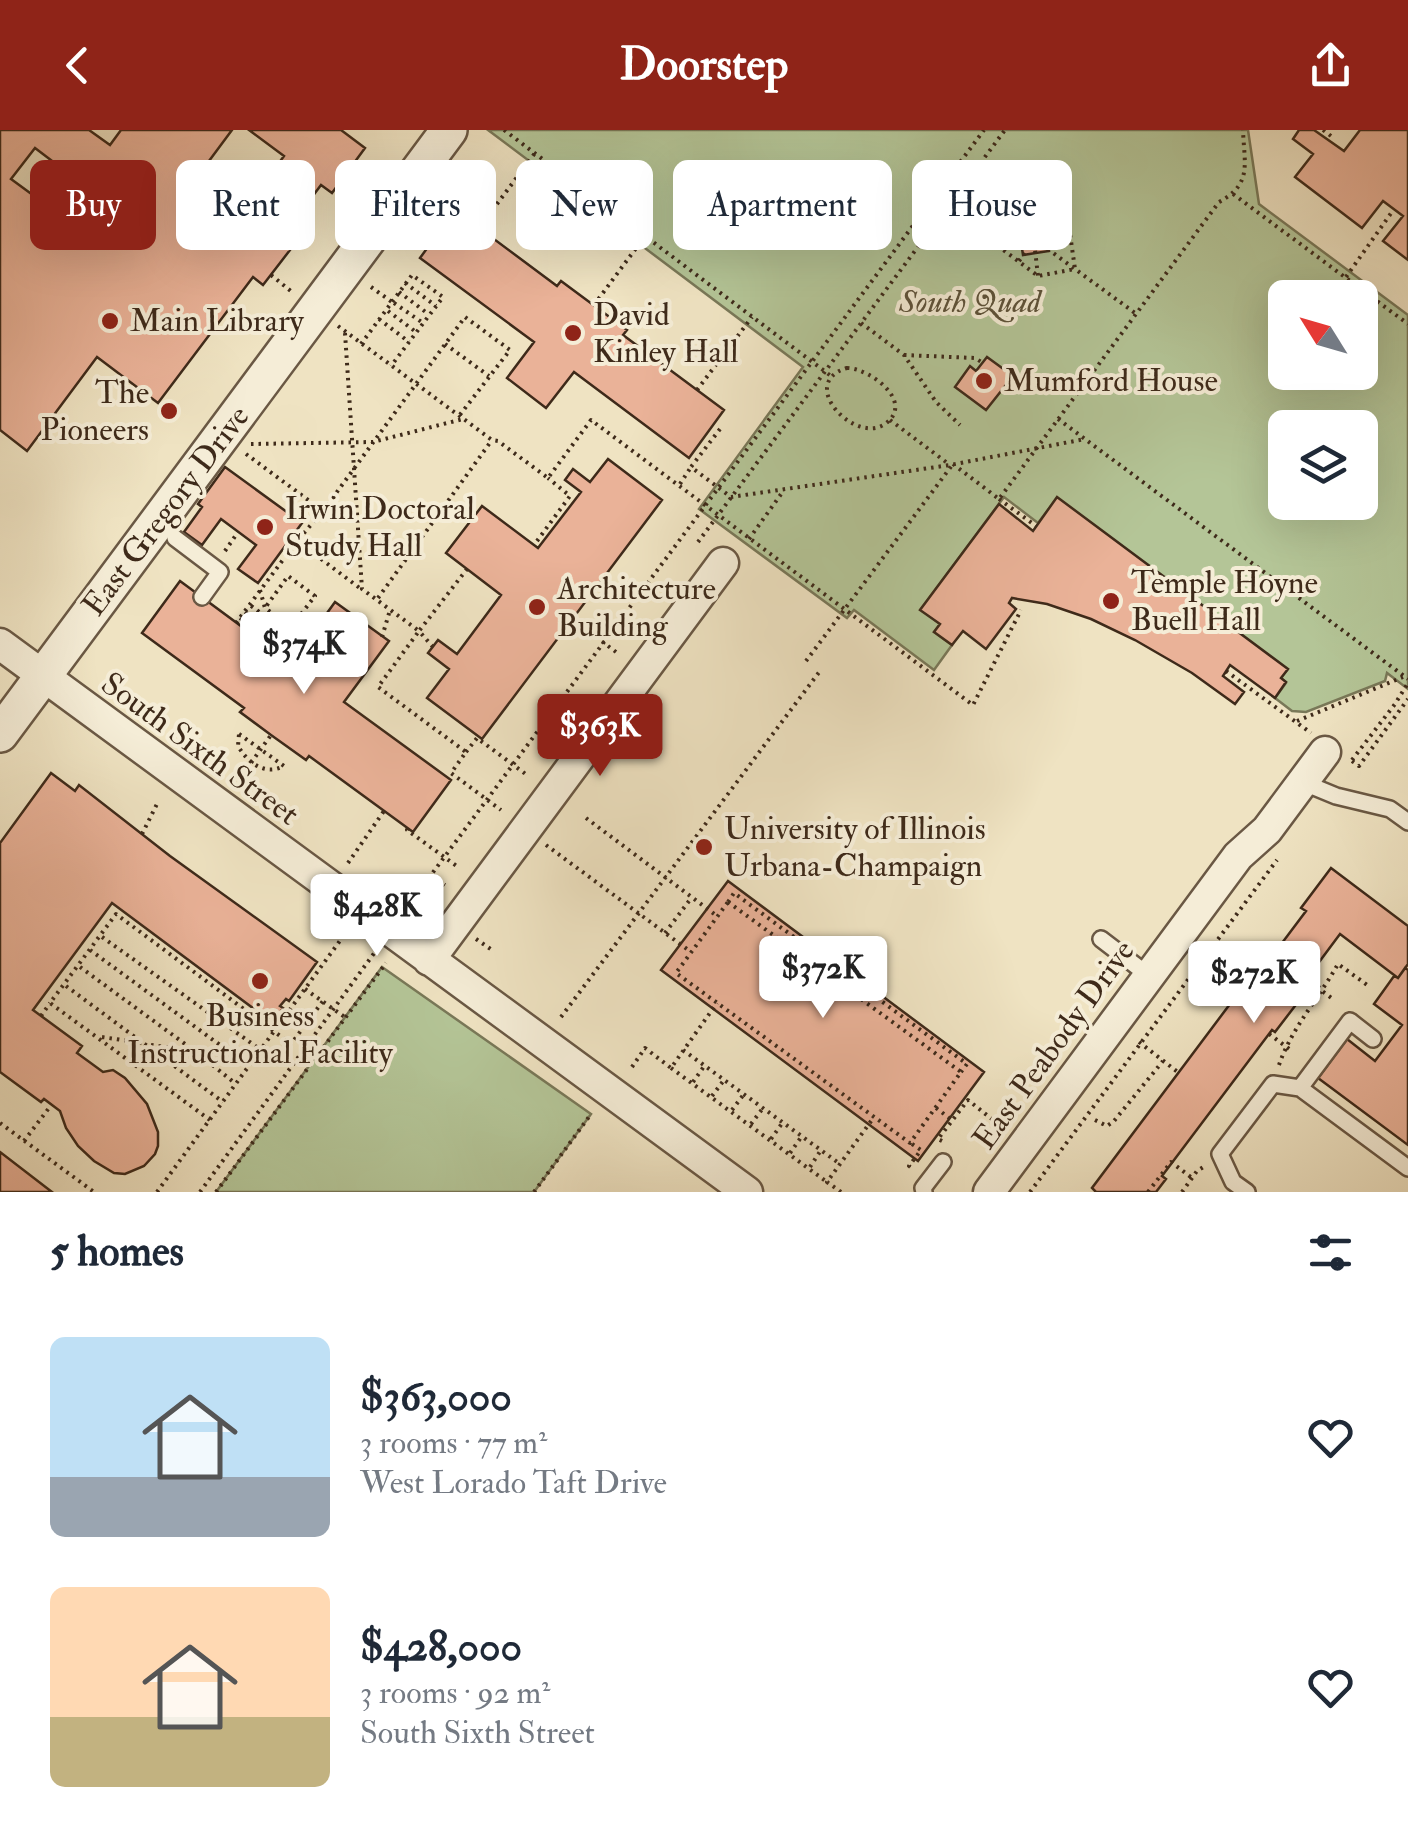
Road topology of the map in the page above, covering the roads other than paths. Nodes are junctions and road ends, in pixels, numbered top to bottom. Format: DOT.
graph roads {
  1 [pos="449,130"];
  2 [pos="175,538"];
  3 [pos="723,563"];
  4 [pos="202,597"];
  5 [pos="0,644"];
  6 [pos="43,676"];
  7 [pos="0,734"];
  8 [pos="1333,751"];
  9 [pos="1314,787"];
  10 [pos="1408,822"];
  11 [pos="1101,940"];
  12 [pos="429,960"];
  13 [pos="1148,975"];
  14 [pos="1374,1039"];
  15 [pos="1300,1088"];
  16 [pos="948,1156"];
  17 [pos="1408,1168"];
  18 [pos="1235,1189"];
  19 [pos="748,1192"];
  20 [pos="924,1192"];
  21 [pos="989,1192"];
  1 -- 6 [label="street, East Gregory Drive"];
  2 -- 4 [label="lane"];
  3 -- 12 [label="street"];
  5 -- 6 [label="street, South Sixth Street"];
  6 -- 7 [label="street, East Gregory Drive"];
  6 -- 12 [label="street, South Sixth Street"];
  8 -- 9 [label="street, East Peabody Drive"];
  9 -- 10 [label="lane"];
  9 -- 13 [label="street, East Peabody Drive"];
  11 -- 13 [label="lane"];
  12 -- 19 [label="street, South Sixth Street"];
  13 -- 21 [label="street, East Peabody Drive"];
  14 -- 15 [label="lane"];
  15 -- 17 [label="lane"];
  15 -- 18 [label="lane"];
  16 -- 20 [label="lane"];
}
